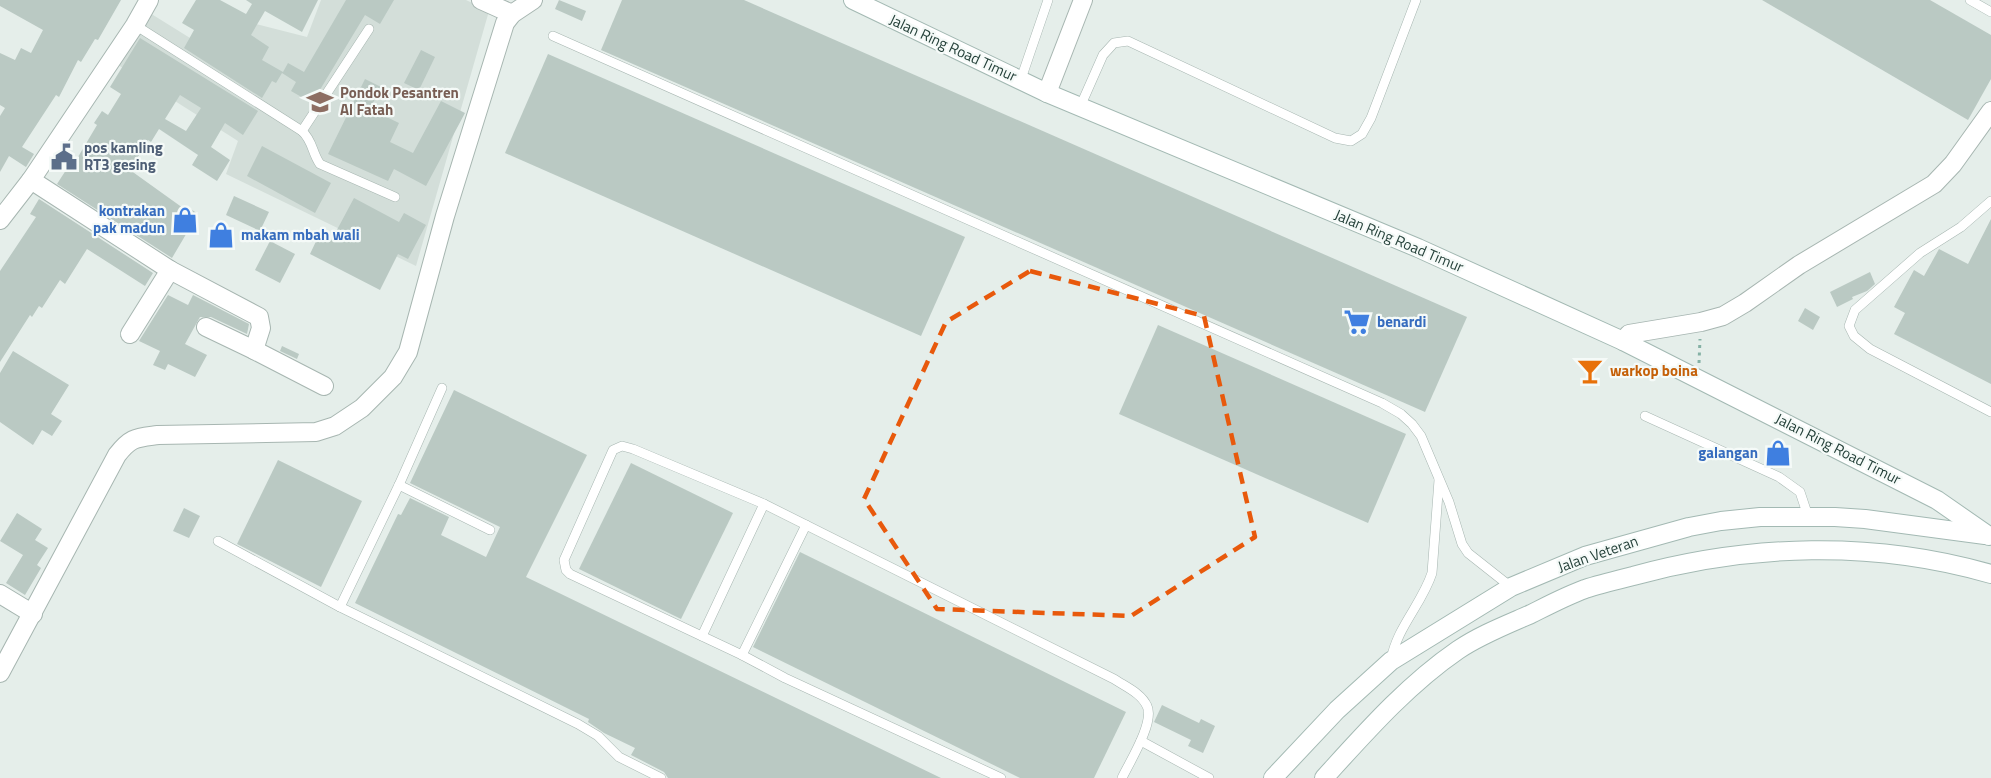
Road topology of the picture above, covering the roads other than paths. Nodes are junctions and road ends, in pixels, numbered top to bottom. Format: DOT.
graph roads {
  1 [pos="149,0"];
  2 [pos="481,0"];
  3 [pos="533,0"];
  4 [pos="853,0"];
  5 [pos="1048,0"];
  6 [pos="1083,0"];
  7 [pos="1416,0"];
  8 [pos="1970,0"];
  9 [pos="1991,12"];
  10 [pos="512,15"];
  11 [pos="135,25"];
  12 [pos="369,29"];
  13 [pos="553,36"];
  14 [pos="1021,80"];
  15 [pos="1047,93"];
  16 [pos="1080,107"];
  17 [pos="1991,111"];
  18 [pos="302,131"];
  19 [pos="31,180"];
  20 [pos="396,196"];
  21 [pos="1991,201"];
  22 [pos="0,220"];
  23 [pos="170,270"];
  24 [pos="206,327"];
  25 [pos="130,334"];
  26 [pos="1623,341"];
  27 [pos="254,350"];
  28 [pos="324,386"];
  29 [pos="442,388"];
  30 [pos="1991,412"];
  31 [pos="1645,416"];
  32 [pos="1439,477"];
  33 [pos="399,485"];
  34 [pos="1937,500"];
  35 [pos="764,504"];
  36 [pos="1809,516"];
  37 [pos="806,525"];
  38 [pos="1931,527"];
  39 [pos="490,530"];
  40 [pos="1990,536"];
  41 [pos="218,541"];
  42 [pos="1991,574"];
  43 [pos="1512,587"];
  44 [pos="0,594"];
  45 [pos="340,607"];
  46 [pos="33,614"];
  47 [pos="702,636"];
  48 [pos="742,655"];
  49 [pos="1391,661"];
  50 [pos="0,673"];
  51 [pos="1141,741"];
  52 [pos="661,778"];
  53 [pos="1001,778"];
  54 [pos="1122,778"];
  55 [pos="1209,778"];
  56 [pos="1273,778"];
  57 [pos="1324,778"];
  1 -- 11 [label="street"];
  2 -- 10 [label="street"];
  3 -- 10 [label="street"];
  4 -- 14 [label="street, Jalan Ring Road Timur"];
  5 -- 14 [label="lane"];
  6 -- 15 [label="street"];
  7 -- 16 [label="lane"];
  8 -- 9 [label="lane"];
  10 -- 46 [label="street"];
  11 -- 18 [label="lane"];
  11 -- 19 [label="street"];
  12 -- 18 [label="lane"];
  13 -- 32 [label="lane"];
  14 -- 15 [label="street, Jalan Ring Road Timur"];
  15 -- 16 [label="street, Jalan Ring Road Timur"];
  16 -- 26 [label="street, Jalan Ring Road Timur"];
  17 -- 26 [label="street"];
  18 -- 20 [label="lane"];
  19 -- 22 [label="street"];
  19 -- 23 [label="street"];
  21 -- 30 [label="lane"];
  23 -- 25 [label="street"];
  23 -- 27 [label="street"];
  24 -- 27 [label="street"];
  26 -- 34 [label="street, Jalan Ring Road Timur"];
  27 -- 28 [label="street"];
  29 -- 33 [label="lane"];
  31 -- 36 [label="lane"];
  32 -- 43 [label="lane"];
  32 -- 49 [label="lane"];
  33 -- 39 [label="lane"];
  33 -- 45 [label="lane"];
  34 -- 38 [label="street"];
  34 -- 40 [label="street, Jalan Ring Road Timur"];
  35 -- 37 [label="lane"];
  35 -- 47 [label="lane"];
  35 -- 47 [label="lane"];
  36 -- 38 [label="street, Jalan Veteran"];
  36 -- 43 [label="street, Jalan Veteran"];
  37 -- 48 [label="lane"];
  37 -- 51 [label="lane"];
  38 -- 40 [label="street, Jalan Veteran"];
  41 -- 45 [label="lane"];
  42 -- 57 [label="street, Jalan Veteran"];
  43 -- 49 [label="street, Jalan Veteran"];
  44 -- 46 [label="street"];
  45 -- 52 [label="lane"];
  46 -- 50 [label="street"];
  47 -- 48 [label="lane"];
  48 -- 53 [label="lane"];
  49 -- 56 [label="street, Jalan Veteran"];
  51 -- 54 [label="lane"];
  51 -- 55 [label="lane"];
}
